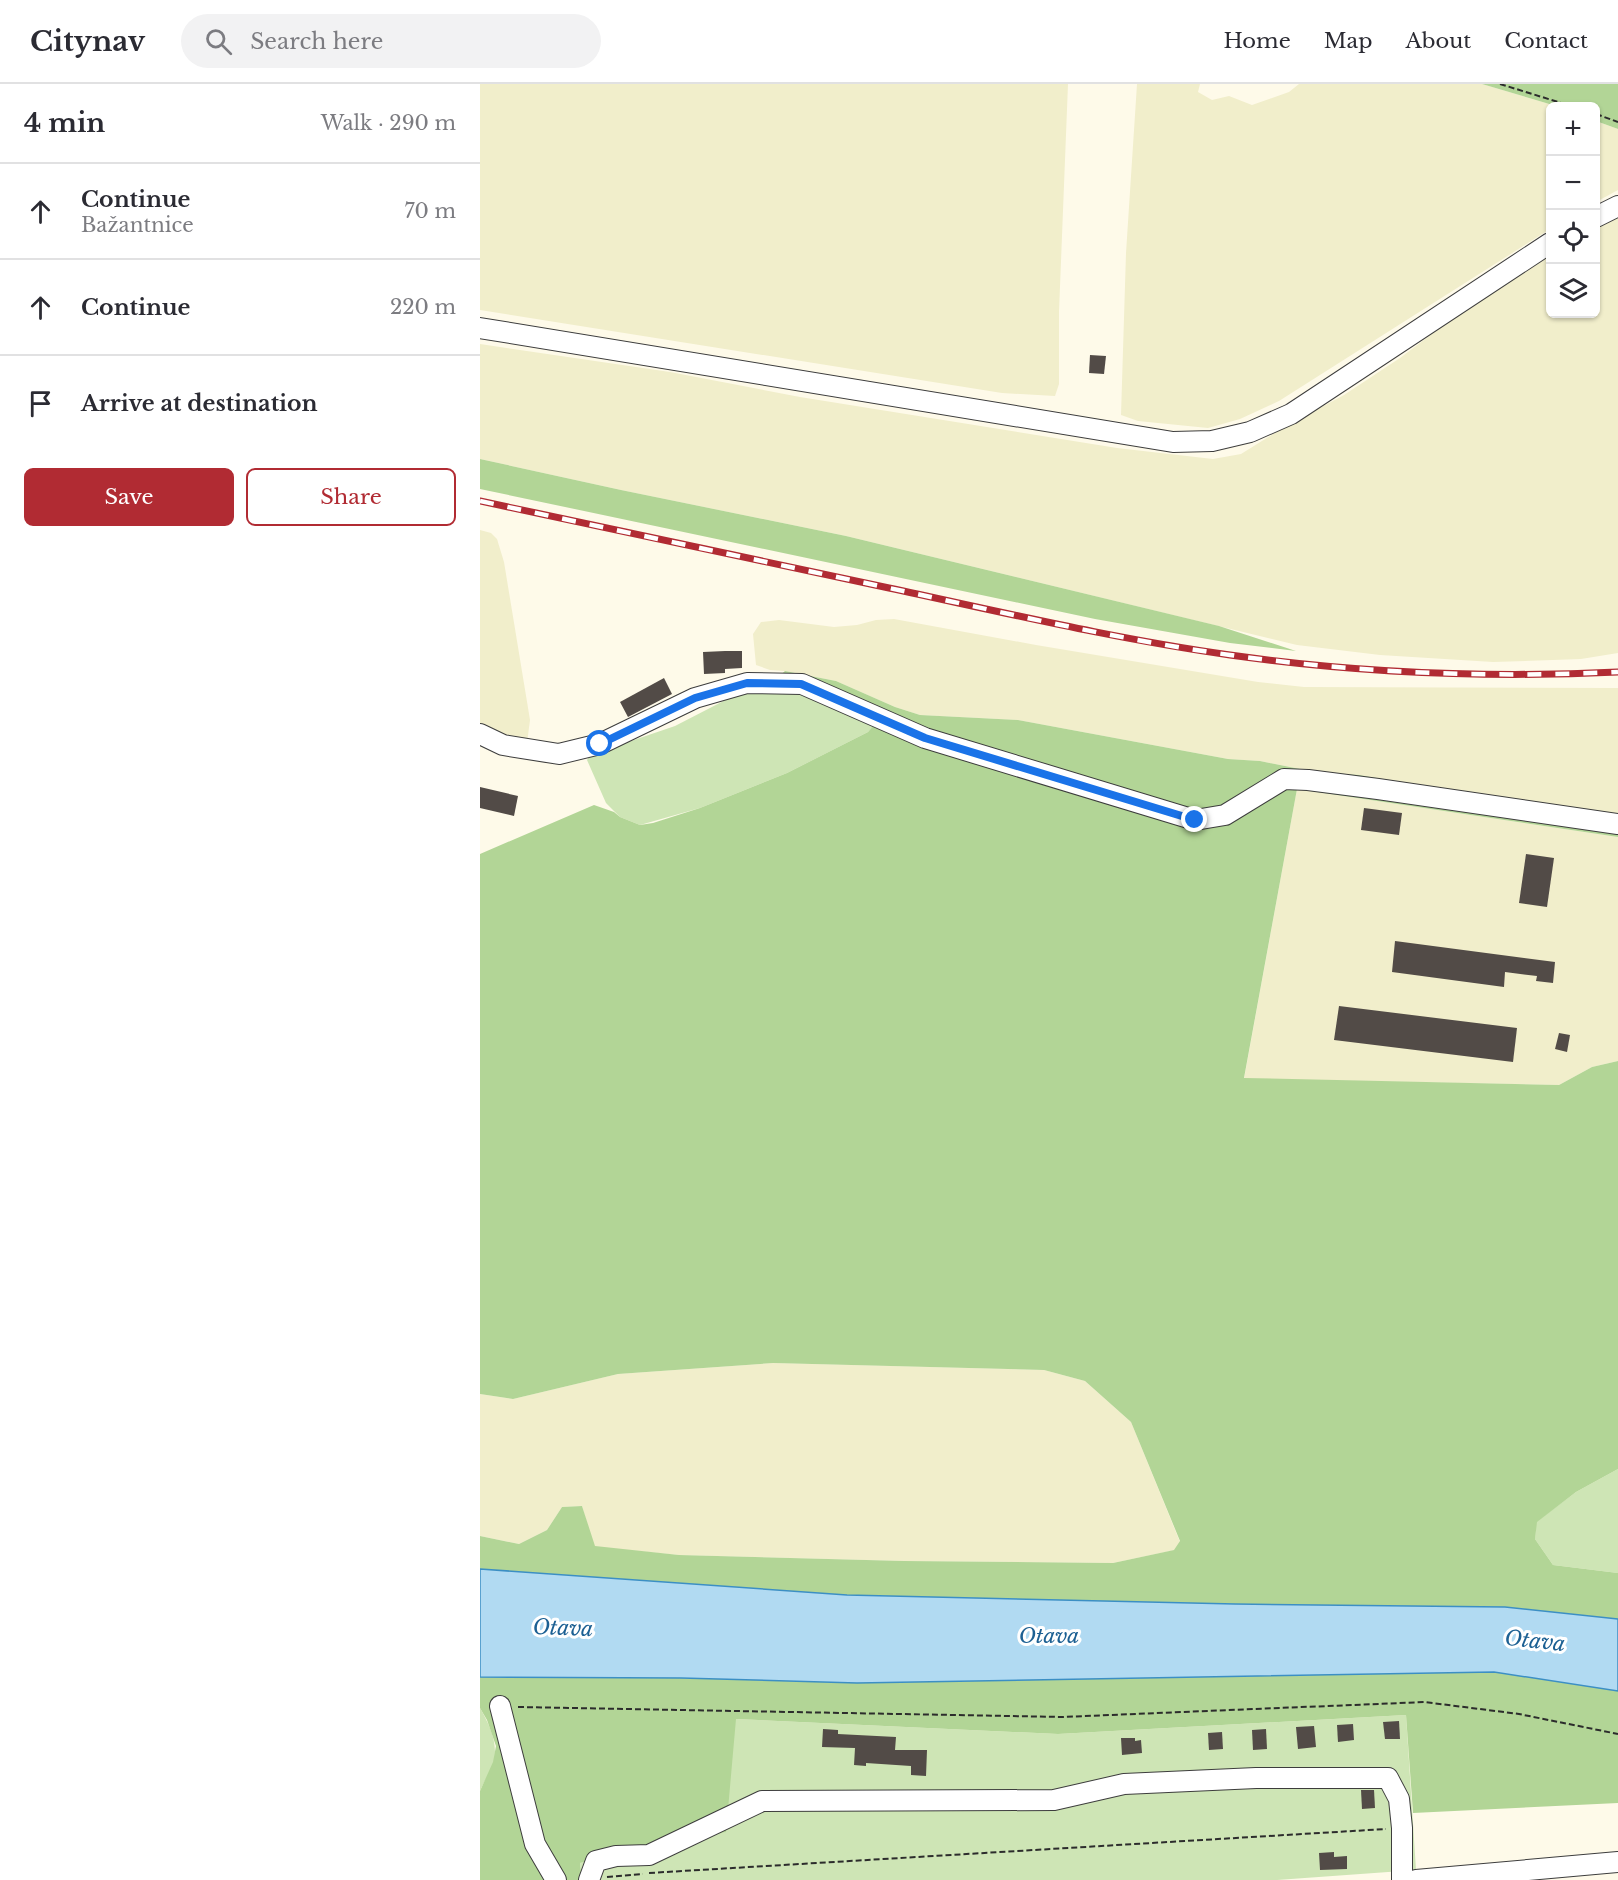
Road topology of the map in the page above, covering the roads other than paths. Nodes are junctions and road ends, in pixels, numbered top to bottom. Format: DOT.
graph roads {
  1 [pos="1618,206"];
  2 [pos="1600,214"];
  3 [pos="1546,246"];
  4 [pos="480,328"];
  5 [pos="480,734"];
  6 [pos="1618,824"];
  7 [pos="500,1706"];
  8 [pos="1618,1862"];
  9 [pos="589,1879"];
  10 [pos="555,1880"];
  11 [pos="1402,1880"];
  12 [pos="1416,1880"];
  1 -- 2 [label="street"];
  3 -- 4 [label="street"];
  5 -- 6 [label="street"];
  7 -- 10 [label="street"];
  8 -- 12 [label="street"];
  9 -- 11 [label="street"];
}
